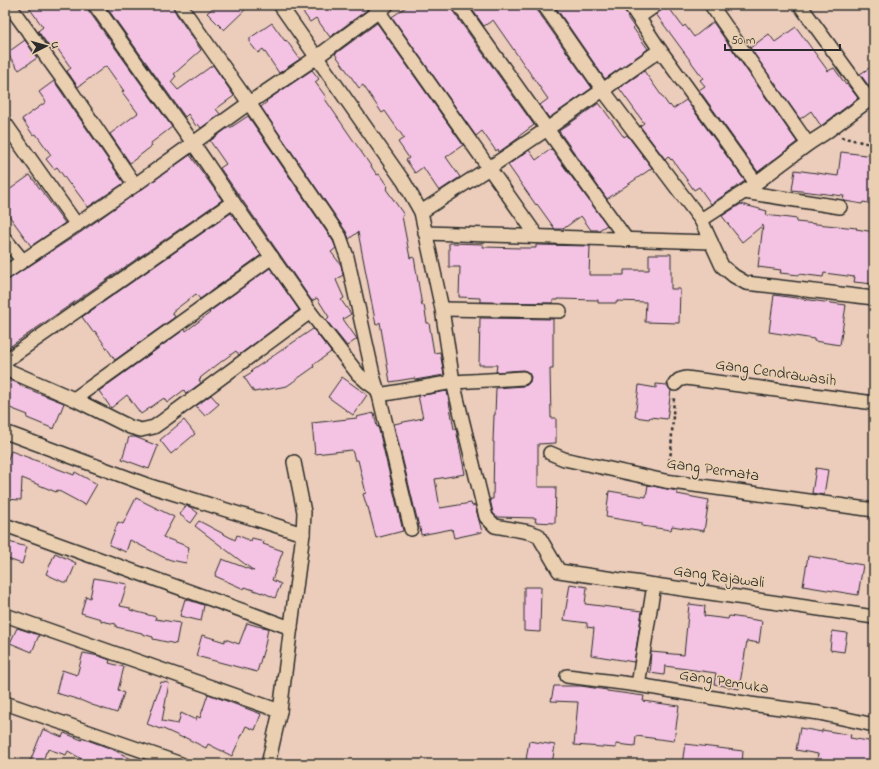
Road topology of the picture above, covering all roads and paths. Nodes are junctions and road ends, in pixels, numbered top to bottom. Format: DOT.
graph roads {
  1 [pos="9,5"];
  2 [pos="95,5"];
  3 [pos="180,5"];
  4 [pos="280,5"];
  5 [pos="459,5"];
  6 [pos="544,5"];
  7 [pos="630,5"];
  8 [pos="656,5"];
  9 [pos="711,5"];
  10 [pos="800,5"];
  11 [pos="380,7"];
  12 [pos="639,17"];
  13 [pos="660,50"];
  14 [pos="317,57"];
  15 [pos="603,90"];
  16 [pos="249,103"];
  17 [pos="5,123"];
  18 [pos="547,129"];
  19 [pos="825,133"];
  20 [pos="193,143"];
  21 [pos="808,144"];
  22 [pos="874,144"];
  23 [pos="489,168"];
  24 [pos="756,183"];
  25 [pos="136,185"];
  26 [pos="744,192"];
  27 [pos="233,202"];
  28 [pos="840,208"];
  29 [pos="421,212"];
  30 [pos="701,220"];
  31 [pos="77,226"];
  32 [pos="425,233"];
  33 [pos="537,236"];
  34 [pos="5,239"];
  35 [pos="627,240"];
  36 [pos="711,242"];
  37 [pos="272,257"];
  38 [pos="23,261"];
  39 [pos="5,273"];
  40 [pos="874,298"];
  41 [pos="442,309"];
  42 [pos="560,311"];
  43 [pos="310,312"];
  44 [pos="5,360"];
  45 [pos="5,369"];
  46 [pos="523,378"];
  47 [pos="453,382"];
  48 [pos="675,384"];
  49 [pos="379,393"];
  50 [pos="74,400"];
  51 [pos="874,403"];
  52 [pos="5,432"];
  53 [pos="550,453"];
  54 [pos="294,462"];
  55 [pos="665,481"];
  56 [pos="874,510"];
  57 [pos="5,525"];
  58 [pos="411,529"];
  59 [pos="303,534"];
  60 [pos="654,585"];
  61 [pos="5,615"];
  62 [pos="874,617"];
  63 [pos="292,628"];
  64 [pos="567,676"];
  65 [pos="638,685"];
  66 [pos="5,704"];
  67 [pos="280,711"];
  68 [pos="874,725"];
  69 [pos="181,764"];
  70 [pos="268,764"];
  1 -- 25 [label="street"];
  2 -- 20 [label="street"];
  3 -- 16 [label="street"];
  4 -- 14 [label="street"];
  5 -- 18 [label="street"];
  6 -- 15 [label="street"];
  7 -- 12 [label="street"];
  8 -- 12 [label="street"];
  9 -- 21 [label="street"];
  10 -- 19 [label="street"];
  11 -- 14 [label="street"];
  11 -- 23 [label="street"];
  12 -- 13 [label="street"];
  13 -- 15 [label="street"];
  13 -- 24 [label="street"];
  14 -- 16 [label="street"];
  14 -- 29 [label="street"];
  15 -- 18 [label="street"];
  15 -- 30 [label="street"];
  16 -- 20 [label="street"];
  16 -- 49 [label="street"];
  17 -- 31 [label="street"];
  18 -- 23 [label="street"];
  18 -- 35 [label="street"];
  19 -- 21 [label="street"];
  19 -- 22 [label="path"];
  20 -- 25 [label="street"];
  20 -- 27 [label="street"];
  21 -- 24 [label="street"];
  23 -- 29 [label="street"];
  23 -- 33 [label="street"];
  24 -- 26 [label="street"];
  25 -- 31 [label="street"];
  26 -- 28 [label="street"];
  26 -- 30 [label="street"];
  27 -- 37 [label="street"];
  27 -- 44 [label="street"];
  29 -- 32 [label="street"];
  30 -- 36 [label="street"];
  31 -- 38 [label="street"];
  32 -- 33 [label="street"];
  32 -- 41 [label="street"];
  33 -- 35 [label="street"];
  34 -- 38 [label="street"];
  35 -- 36 [label="street"];
  36 -- 40 [label="street"];
  37 -- 43 [label="street"];
  37 -- 50 [label="street"];
  38 -- 39 [label="street"];
  41 -- 42 [label="street"];
  41 -- 47 [label="street"];
  43 -- 49 [label="street"];
  43 -- 50 [label="street"];
  45 -- 50 [label="street"];
  46 -- 47 [label="street"];
  47 -- 49 [label="street"];
  47 -- 60 [label="street, Gang Rajawali"];
  48 -- 51 [label="street, Gang Cendrawasih"];
  48 -- 55 [label="path"];
  49 -- 58 [label="street"];
  52 -- 59 [label="street"];
  53 -- 55 [label="street, Gang Permata"];
  54 -- 59 [label="street"];
  55 -- 56 [label="street, Gang Permata"];
  57 -- 63 [label="street"];
  59 -- 63 [label="street"];
  60 -- 62 [label="street, Gang Rajawali"];
  60 -- 65 [label="street"];
  61 -- 67 [label="street"];
  63 -- 67 [label="street"];
  64 -- 65 [label="street, Gang Pemuka"];
  65 -- 68 [label="street, Gang Pemuka"];
  66 -- 69 [label="street"];
  67 -- 70 [label="street"];
}
